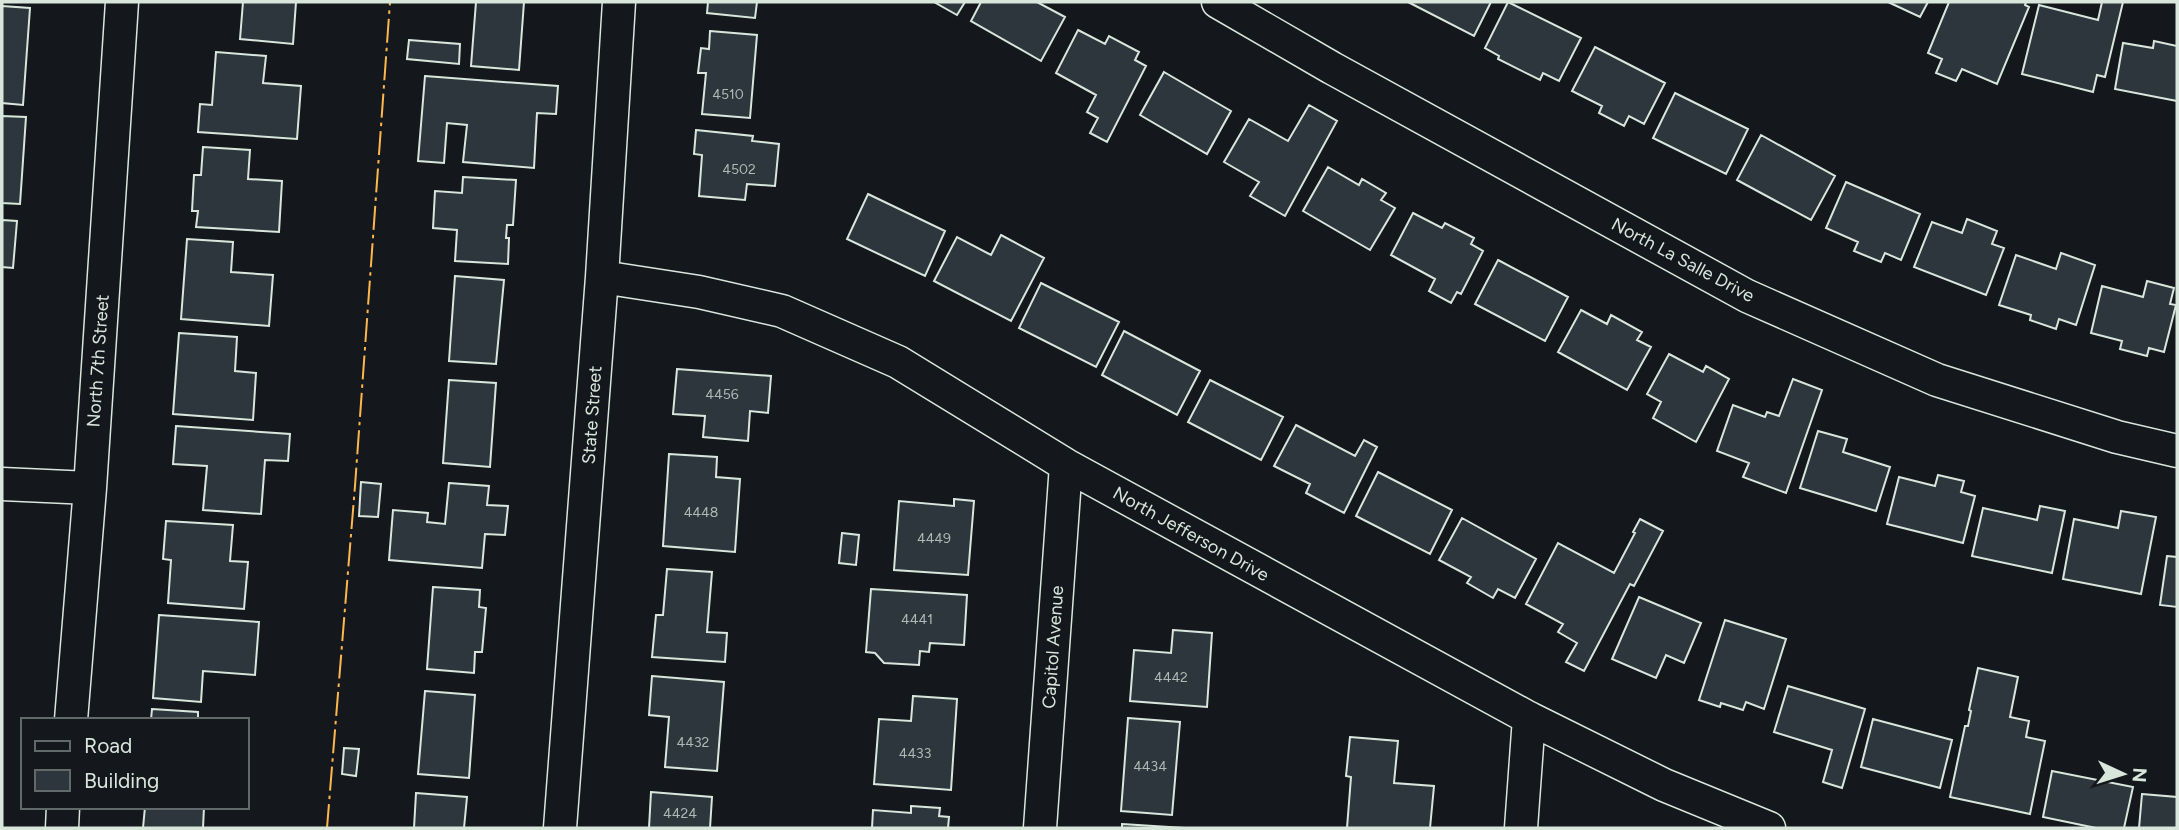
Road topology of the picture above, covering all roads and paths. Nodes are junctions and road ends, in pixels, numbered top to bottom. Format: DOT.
graph roads {
  1 [pos="122,2"];
  2 [pos="619,2"];
  3 [pos="1218,2"];
  4 [pos="602,277"];
  5 [pos="2177,451"];
  6 [pos="1066,465"];
  7 [pos="2,484"];
  8 [pos="90,488"];
  9 [pos="71,718"];
  10 [pos="1529,718"];
  11 [pos="64,809"];
  12 [pos="62,828"];
  13 [pos="560,828"];
  14 [pos="1040,828"];
  15 [pos="1521,828"];
  16 [pos="1769,828"];
  1 -- 8 [label="street, North 7th Street"];
  2 -- 4 [label="street, State Street"];
  3 -- 5 [label="street, North La Salle Drive"];
  4 -- 6 [label="street, North Jefferson Drive"];
  4 -- 13 [label="street, State Street"];
  6 -- 10 [label="street, North Jefferson Drive"];
  6 -- 14 [label="street, Capitol Avenue"];
  7 -- 8 [label="street"];
  8 -- 9 [label="street, North 7th Street"];
  10 -- 15 [label="street"];
  10 -- 16 [label="street, North Jefferson Drive"];
  11 -- 12 [label="street"];
}
